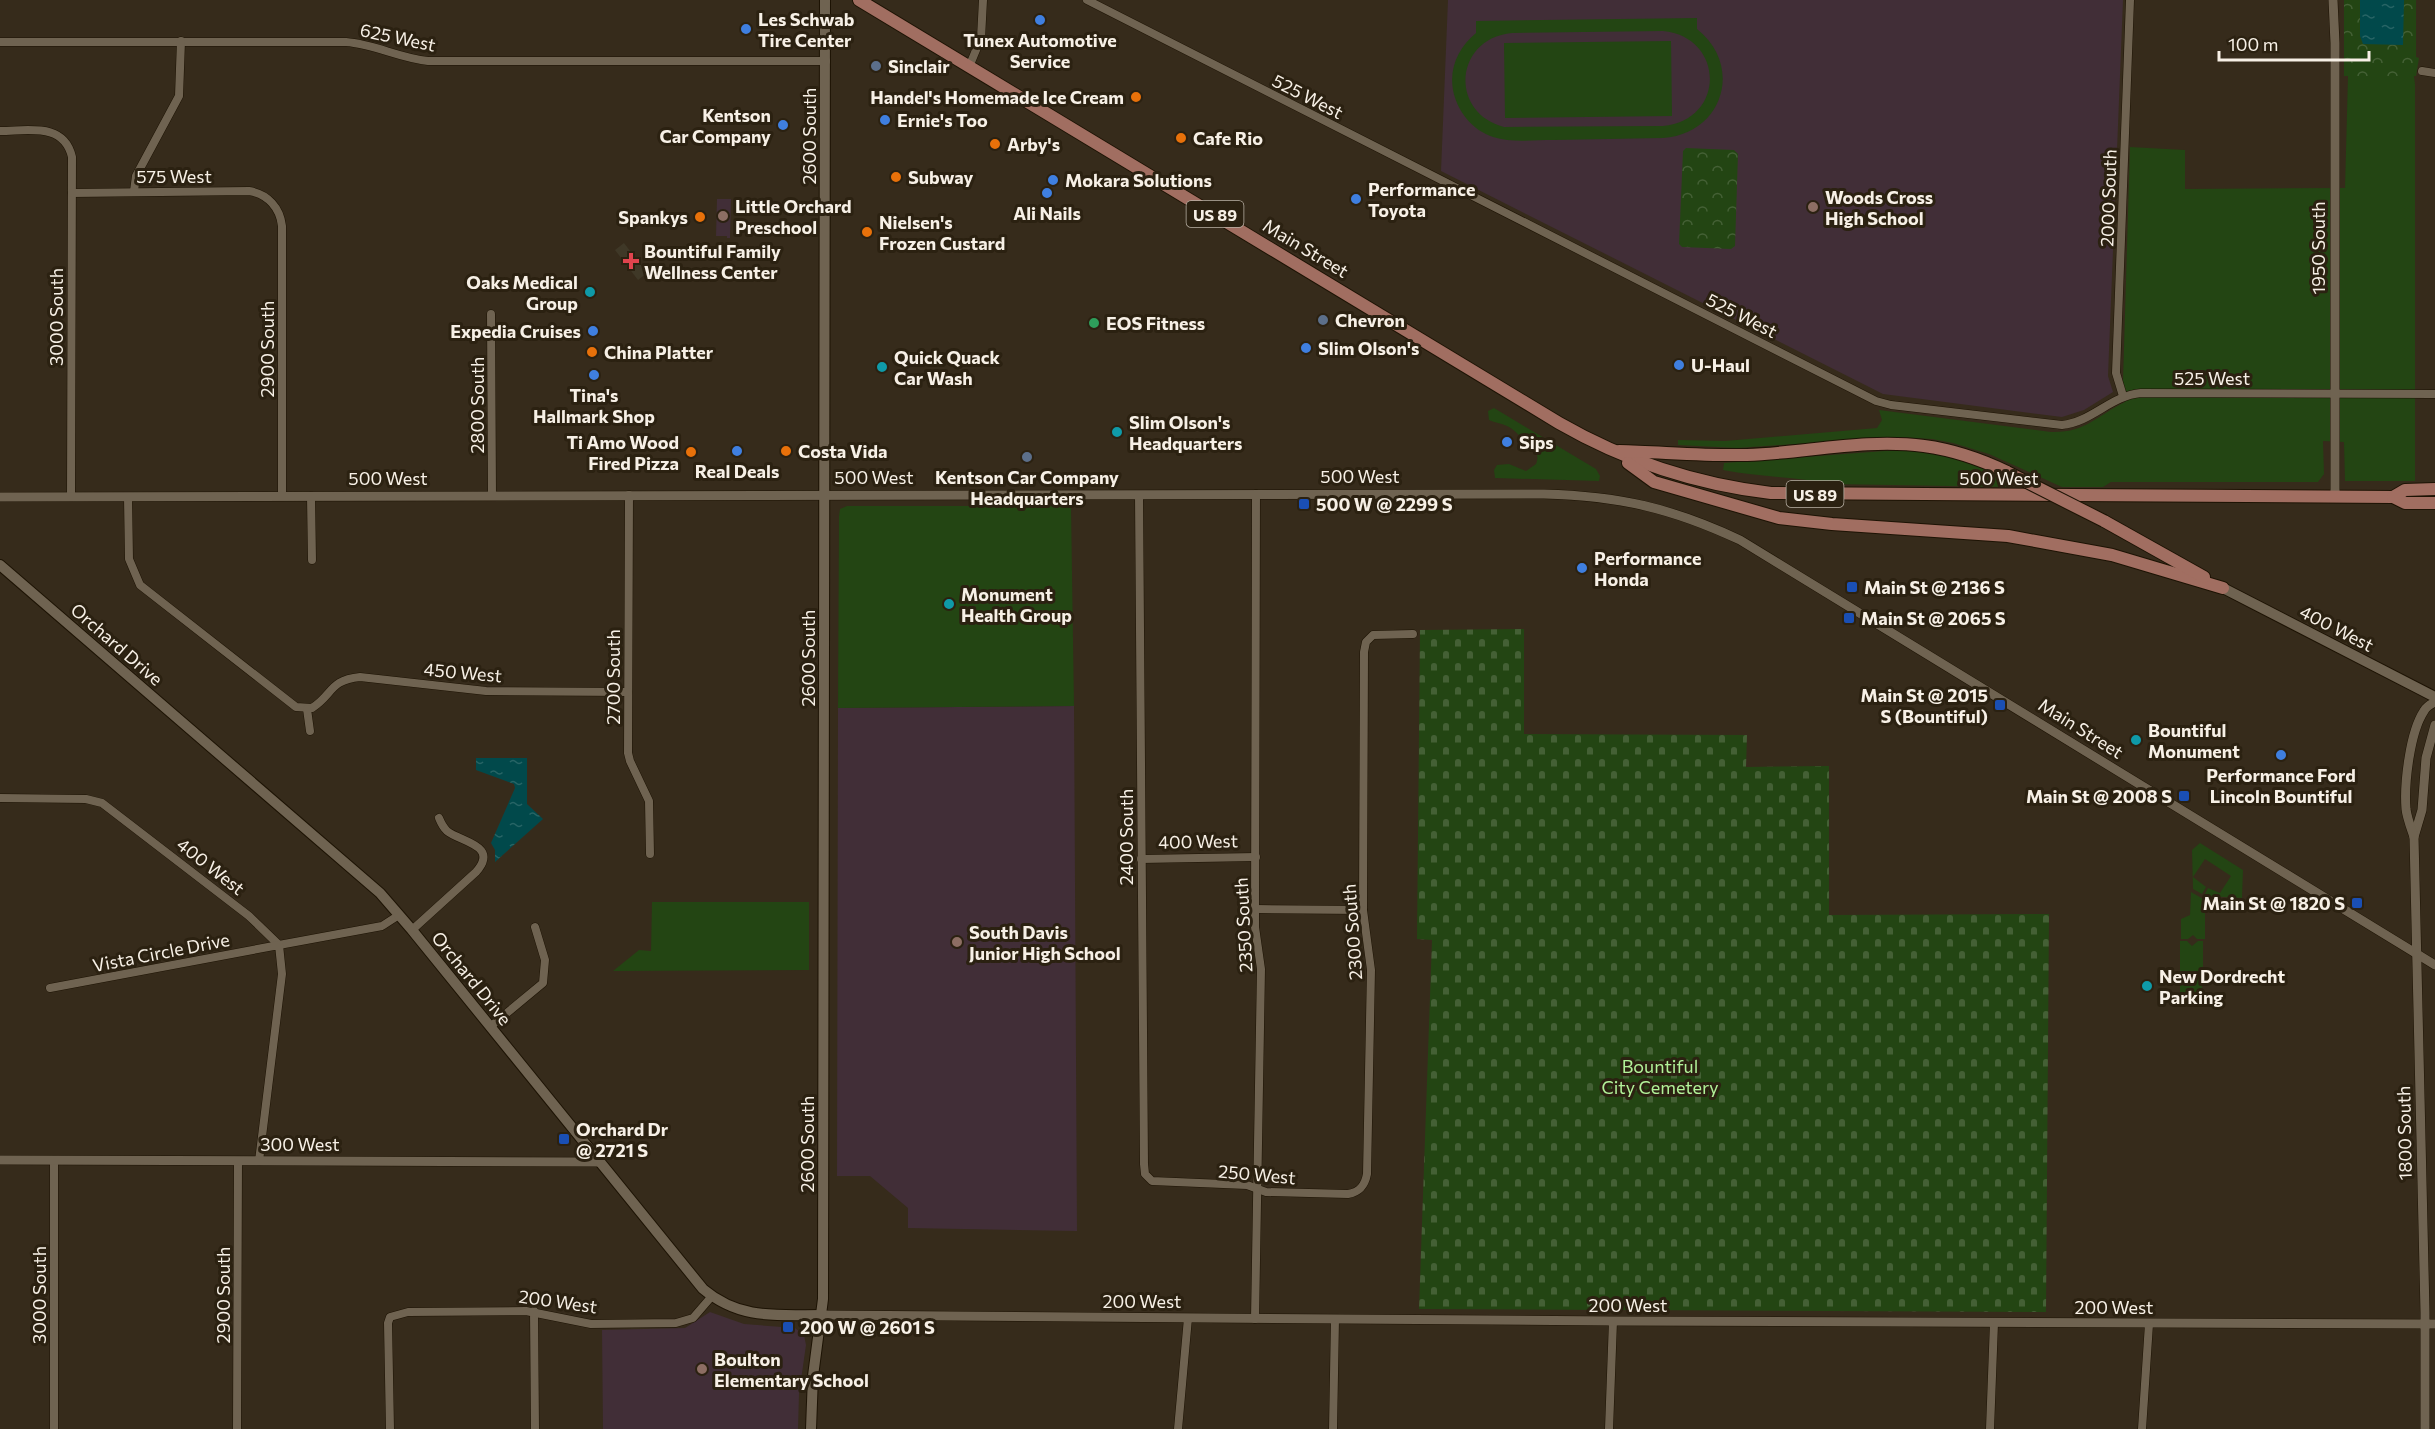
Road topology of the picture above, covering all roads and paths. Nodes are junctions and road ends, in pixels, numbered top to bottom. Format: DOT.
graph roads {
  1 [pos="825,0"];
  2 [pos="859,0"];
  3 [pos="983,0"];
  4 [pos="1087,0"];
  5 [pos="2130,0"];
  6 [pos="2333,0"];
  7 [pos="181,41"];
  8 [pos="0,42"];
  9 [pos="826,61"];
  10 [pos="969,67"];
  11 [pos="2422,71"];
  12 [pos="2435,73"];
  13 [pos="0,131"];
  14 [pos="134,191"];
  15 [pos="72,193"];
  16 [pos="272,203"];
  17 [pos="491,314"];
  18 [pos="2334,393"];
  19 [pos="2435,394"];
  20 [pos="2123,396"];
  21 [pos="1612,450"];
  22 [pos="2435,489"];
  23 [pos="1256,494"];
  24 [pos="629,495"];
  25 [pos="824,495"];
  26 [pos="1139,495"];
  27 [pos="282,496"];
  28 [pos="311,496"];
  29 [pos="492,496"];
  30 [pos="2335,496"];
  31 [pos="0,497"];
  32 [pos="71,497"];
  33 [pos="128,497"];
  34 [pos="2392,497"];
  35 [pos="2435,503"];
  36 [pos="1740,540"];
  37 [pos="312,560"];
  38 [pos="0,565"];
  39 [pos="2223,588"];
  40 [pos="1413,634"];
  41 [pos="628,692"];
  42 [pos="2435,697"];
  43 [pos="2435,702"];
  44 [pos="307,709"];
  45 [pos="2435,725"];
  46 [pos="310,731"];
  47 [pos="0,798"];
  48 [pos="439,818"];
  49 [pos="2414,837"];
  50 [pos="650,854"];
  51 [pos="1256,857"];
  52 [pos="1141,858"];
  53 [pos="1256,909"];
  54 [pos="1363,910"];
  55 [pos="399,915"];
  56 [pos="535,927"];
  57 [pos="412,930"];
  58 [pos="279,945"];
  59 [pos="2417,954"];
  60 [pos="2435,965"];
  61 [pos="50,988"];
  62 [pos="490,1027"];
  63 [pos="0,1160"];
  64 [pos="54,1160"];
  65 [pos="238,1161"];
  66 [pos="259,1161"];
  67 [pos="599,1162"];
  68 [pos="1148,1179"];
  69 [pos="1362,1188"];
  70 [pos="1257,1189"];
  71 [pos="711,1296"];
  72 [pos="534,1311"];
  73 [pos="822,1315"];
  74 [pos="1188,1318"];
  75 [pos="1255,1319"];
  76 [pos="1335,1319"];
  77 [pos="1613,1322"];
  78 [pos="1994,1323"];
  79 [pos="2149,1324"];
  80 [pos="2430,1324"];
  81 [pos="54,1429"];
  82 [pos="237,1429"];
  83 [pos="390,1429"];
  84 [pos="535,1429"];
  85 [pos="812,1429"];
  86 [pos="1178,1429"];
  87 [pos="1334,1429"];
  88 [pos="1609,1429"];
  89 [pos="1990,1429"];
  90 [pos="2142,1429"];
  91 [pos="2425,1429"];
  1 -- 9 [label="main road, 2600 South"];
  2 -- 10 [label="main road, Main Street / US 89"];
  3 -- 10 [label="street"];
  4 -- 20 [label="street, 525 West"];
  5 -- 20 [label="street, 2000 South"];
  6 -- 18 [label="street, 1950 South"];
  7 -- 8 [label="street, 625 West"];
  7 -- 9 [label="street, 625 West"];
  7 -- 14 [label="street"];
  9 -- 25 [label="main road, 2600 South"];
  10 -- 21 [label="main road, Main Street / US 89"];
  11 -- 12 [label="street"];
  13 -- 15 [label="street, 3000 South"];
  14 -- 15 [label="street, 575 West"];
  14 -- 16 [label="street, 575 West"];
  15 -- 32 [label="street, 3000 South"];
  16 -- 27 [label="street, 2900 South"];
  17 -- 29 [label="street, 2800 South"];
  18 -- 19 [label="street, 525 West"];
  18 -- 20 [label="street, 525 West"];
  18 -- 30 [label="street, 1950 South"];
  21 -- 30 [label="main road, 500 West / US 89"];
  21 -- 39 [label="main road"];
  21 -- 39 [label="main road, bridge"];
  22 -- 34 [label="main road, 500 West / US 89"];
  23 -- 26 [label="street, 500 West"];
  23 -- 36 [label="street, 500 West"];
  23 -- 51 [label="street, 2350 South"];
  24 -- 25 [label="street, 500 West"];
  24 -- 29 [label="street, 500 West"];
  24 -- 41 [label="street, 2700 South"];
  25 -- 26 [label="street, 500 West"];
  25 -- 73 [label="main road, 2600 South"];
  26 -- 52 [label="street, 2400 South"];
  27 -- 28 [label="street, 500 West"];
  27 -- 33 [label="street, 500 West"];
  28 -- 29 [label="street, 500 West"];
  28 -- 37 [label="street"];
  30 -- 34 [label="main road, 500 West / US 89"];
  31 -- 32 [label="street, 500 West"];
  32 -- 33 [label="street, 500 West"];
  33 -- 44 [label="street"];
  34 -- 35 [label="main road, 500 West / US 89"];
  36 -- 59 [label="street, Main Street"];
  38 -- 55 [label="main road, Orchard Drive"];
  39 -- 42 [label="main road, 400 West"];
  40 -- 54 [label="street, 2300 South"];
  41 -- 44 [label="street, 450 West"];
  41 -- 50 [label="street, 2700 South"];
  43 -- 49 [label="street, 1800 South"];
  44 -- 46 [label="street"];
  45 -- 49 [label="street, 1800 South"];
  47 -- 58 [label="street, 400 West"];
  48 -- 57 [label="street"];
  49 -- 59 [label="street, 1800 South"];
  51 -- 52 [label="street, 400 West"];
  51 -- 53 [label="street, 2350 South"];
  52 -- 68 [label="street, 2400 South"];
  53 -- 54 [label="street"];
  53 -- 70 [label="street, 2350 South"];
  54 -- 69 [label="street, 2300 South"];
  55 -- 57 [label="main road, Orchard Drive"];
  55 -- 58 [label="street"];
  56 -- 62 [label="street"];
  57 -- 62 [label="main road, Orchard Drive"];
  58 -- 61 [label="street, Vista Circle Drive"];
  58 -- 66 [label="street"];
  59 -- 60 [label="street, Main Street"];
  59 -- 80 [label="street, 1800 South"];
  62 -- 67 [label="main road, Orchard Drive"];
  63 -- 64 [label="street, 300 West"];
  64 -- 65 [label="street, 300 West"];
  64 -- 81 [label="street, 3000 South"];
  65 -- 66 [label="street, 300 West"];
  65 -- 82 [label="street, 2900 South"];
  66 -- 67 [label="street, 300 West"];
  67 -- 71 [label="main road, Orchard Drive"];
  68 -- 70 [label="street, 250 West"];
  69 -- 70 [label="street, 250 West"];
  70 -- 75 [label="street, 2350 South"];
  71 -- 72 [label="street, 200 West"];
  71 -- 73 [label="main road, Orchard Drive"];
  72 -- 83 [label="street, 200 West"];
  72 -- 84 [label="street"];
  73 -- 74 [label="street, 200 West"];
  73 -- 85 [label="main road"];
  74 -- 75 [label="street, 200 West"];
  74 -- 86 [label="street"];
  75 -- 76 [label="street, 200 West"];
  76 -- 77 [label="street, 200 West"];
  76 -- 87 [label="street"];
  77 -- 78 [label="street, 200 West"];
  77 -- 88 [label="street"];
  78 -- 79 [label="street, 200 West"];
  78 -- 89 [label="street"];
  79 -- 80 [label="street, 200 West"];
  79 -- 90 [label="street"];
  80 -- 91 [label="street, 1800 South"];
}
